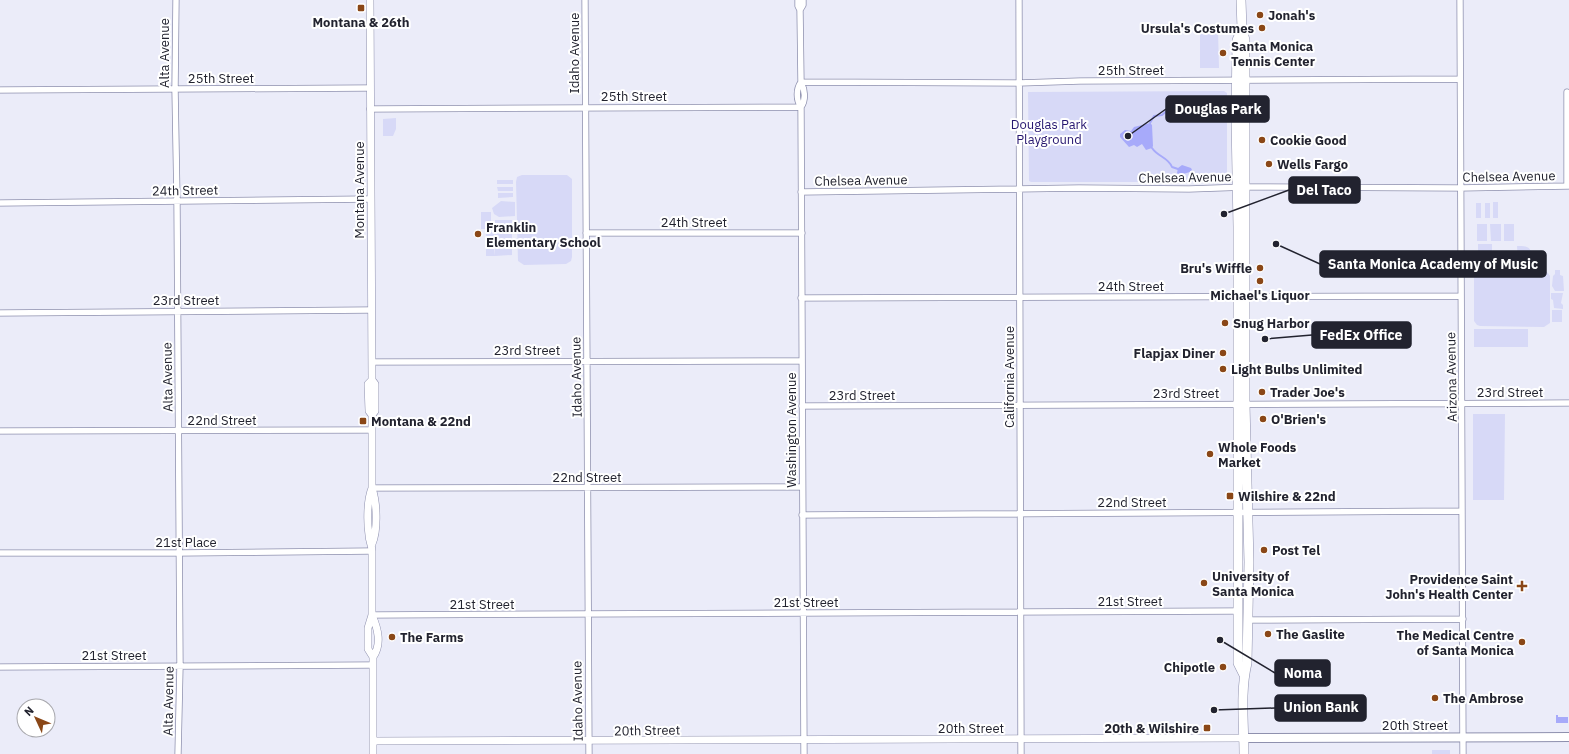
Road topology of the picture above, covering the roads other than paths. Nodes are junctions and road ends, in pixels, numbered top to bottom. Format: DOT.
graph roads {
  1 [pos="176,0"];
  2 [pos="370,0"];
  3 [pos="585,0"];
  4 [pos="798,0"];
  5 [pos="804,0"];
  6 [pos="1019,0"];
  7 [pos="1241,0"];
  8 [pos="1460,0"];
  9 [pos="800,10"];
  10 [pos="1460,79"];
  11 [pos="1240,80"];
  12 [pos="801,82"];
  13 [pos="1019,83"];
  14 [pos="370,88"];
  15 [pos="175,89"];
  16 [pos="0,90"];
  17 [pos="1567,92"];
  18 [pos="586,107"];
  19 [pos="801,107"];
  20 [pos="370,109"];
  21 [pos="1568,186"];
  22 [pos="1242,187"];
  23 [pos="1460,188"];
  24 [pos="1020,190"];
  25 [pos="801,192"];
  26 [pos="370,199"];
  27 [pos="177,201"];
  28 [pos="0,203"];
  29 [pos="802,233"];
  30 [pos="586,234"];
  31 [pos="1461,296"];
  32 [pos="1020,297"];
  33 [pos="1241,297"];
  34 [pos="801,298"];
  35 [pos="372,310"];
  36 [pos="177,311"];
  37 [pos="0,313"];
  38 [pos="587,360"];
  39 [pos="802,361"];
  40 [pos="372,362"];
  41 [pos="1462,403"];
  42 [pos="1569,403"];
  43 [pos="1242,404"];
  44 [pos="1021,405"];
  45 [pos="802,406"];
  46 [pos="372,430"];
  47 [pos="0,431"];
  48 [pos="178,431"];
  49 [pos="802,487"];
  50 [pos="372,488"];
  51 [pos="587,488"];
  52 [pos="1462,511"];
  53 [pos="1242,512"];
  54 [pos="1020,514"];
  55 [pos="802,515"];
  56 [pos="372,547"];
  57 [pos="0,553"];
  58 [pos="178,553"];
  59 [pos="1239,611"];
  60 [pos="1020,612"];
  61 [pos="804,613"];
  62 [pos="372,615"];
  63 [pos="588,615"];
  64 [pos="1462,619"];
  65 [pos="1248,624"];
  66 [pos="373,665"];
  67 [pos="180,666"];
  68 [pos="0,667"];
  69 [pos="1244,675"];
  70 [pos="1463,737"];
  71 [pos="1569,737"];
  72 [pos="1244,738"];
  73 [pos="804,740"];
  74 [pos="1021,740"];
  75 [pos="373,741"];
  76 [pos="589,742"];
  77 [pos="178,754"];
  78 [pos="374,754"];
  79 [pos="589,754"];
  80 [pos="804,754"];
  81 [pos="1021,754"];
  82 [pos="1244,754"];
  83 [pos="1463,754"];
  1 -- 15 [label="street, Alta Avenue"];
  2 -- 14 [label="street, Montana Avenue"];
  3 -- 18 [label="street, Idaho Avenue"];
  4 -- 9 [label="street, Washington Avenue"];
  5 -- 9 [label="street, Washington Avenue"];
  6 -- 13 [label="street, California Avenue"];
  7 -- 11 [label="main road"];
  8 -- 10 [label="street, Arizona Avenue"];
  9 -- 12 [label="street, Washington Avenue"];
  10 -- 11 [label="street, 25th Street"];
  10 -- 23 [label="street, Arizona Avenue"];
  11 -- 13 [label="street, 25th Street"];
  11 -- 22 [label="main road"];
  12 -- 13 [label="street, 25th Street"];
  12 -- 19 [label="street, Washington Avenue"];
  13 -- 24 [label="street, California Avenue"];
  14 -- 15 [label="street, 25th Street"];
  14 -- 20 [label="street, Montana Avenue"];
  15 -- 16 [label="street, 25th Street"];
  15 -- 27 [label="street, Alta Avenue"];
  17 -- 21 [label="street"];
  18 -- 19 [label="street, 25th Street"];
  18 -- 20 [label="street, 25th Street"];
  18 -- 30 [label="street, Idaho Avenue"];
  19 -- 25 [label="street, Washington Avenue"];
  20 -- 26 [label="street, Montana Avenue"];
  21 -- 23 [label="street, Chelsea Avenue"];
  22 -- 23 [label="street, Chelsea Avenue"];
  22 -- 24 [label="street, Chelsea Avenue"];
  22 -- 33 [label="main road"];
  23 -- 31 [label="street, Arizona Avenue"];
  24 -- 25 [label="street, Chelsea Avenue"];
  24 -- 32 [label="street, California Avenue"];
  25 -- 29 [label="street, Washington Avenue"];
  26 -- 27 [label="street, 24th Street"];
  26 -- 35 [label="street, Montana Avenue"];
  27 -- 28 [label="street, 24th Street"];
  27 -- 36 [label="street, Alta Avenue"];
  29 -- 30 [label="street, 24th Street"];
  29 -- 34 [label="street, Washington Avenue"];
  30 -- 38 [label="street, Idaho Avenue"];
  31 -- 33 [label="street, 24th Street"];
  31 -- 41 [label="street, Arizona Avenue"];
  32 -- 33 [label="street, 24th Street"];
  32 -- 34 [label="street, 24th Street"];
  32 -- 44 [label="street, California Avenue"];
  33 -- 43 [label="main road"];
  34 -- 39 [label="street, Washington Avenue"];
  35 -- 36 [label="street, 23rd Street"];
  35 -- 40 [label="street, Montana Avenue"];
  36 -- 37 [label="street, 23rd Street"];
  36 -- 48 [label="street, Alta Avenue"];
  38 -- 39 [label="street, 23rd Street"];
  38 -- 40 [label="street, 23rd Street"];
  38 -- 51 [label="street, Idaho Avenue"];
  39 -- 45 [label="street, Washington Avenue"];
  40 -- 46 [label="street, Montana Avenue"];
  41 -- 42 [label="street, 23rd Street"];
  41 -- 43 [label="street, 23rd Street"];
  41 -- 52 [label="street, Arizona Avenue"];
  43 -- 44 [label="street, 23rd Street"];
  43 -- 53 [label="main road"];
  44 -- 45 [label="street, 23rd Street"];
  44 -- 54 [label="street, California Avenue"];
  45 -- 49 [label="street, Washington Avenue"];
  46 -- 48 [label="street, 22nd Street"];
  46 -- 50 [label="street, Montana Avenue"];
  47 -- 48 [label="street, 22nd Street"];
  48 -- 58 [label="street, Alta Avenue"];
  49 -- 51 [label="street, 22nd Street"];
  49 -- 55 [label="street, Washington Avenue"];
  50 -- 51 [label="street, 22nd Street"];
  50 -- 56 [label="street, Montana Avenue"];
  51 -- 63 [label="street, Idaho Avenue"];
  52 -- 53 [label="street, 22nd Street"];
  52 -- 64 [label="street, Arizona Avenue"];
  53 -- 54 [label="street, 22nd Street"];
  53 -- 59 [label="main road"];
  53 -- 65 [label="main road"];
  54 -- 55 [label="street, 22nd Street"];
  54 -- 60 [label="street, California Avenue"];
  55 -- 61 [label="street, Washington Avenue"];
  56 -- 58 [label="street, 21st Place"];
  56 -- 62 [label="street, Montana Avenue"];
  57 -- 58 [label="street, 21st Place"];
  58 -- 67 [label="street, Alta Avenue"];
  59 -- 60 [label="street, 21st Street"];
  59 -- 65 [label="main road"];
  59 -- 69 [label="main road"];
  60 -- 61 [label="street, 21st Street"];
  60 -- 74 [label="street, California Avenue"];
  61 -- 63 [label="street, 21st Street"];
  61 -- 73 [label="street, Washington Avenue"];
  62 -- 63 [label="street, 21st Street"];
  62 -- 66 [label="street, Montana Avenue"];
  63 -- 76 [label="street, Idaho Avenue"];
  64 -- 65 [label="street"];
  64 -- 70 [label="street, Arizona Avenue"];
  65 -- 69 [label="main road"];
  66 -- 67 [label="street, 21st Street"];
  66 -- 75 [label="street, Montana Avenue"];
  67 -- 68 [label="street, 21st Street"];
  67 -- 77 [label="street, Alta Avenue"];
  69 -- 72 [label="main road"];
  70 -- 71 [label="main road, 20th Street"];
  70 -- 72 [label="main road, 20th Street"];
  70 -- 83 [label="street, Arizona Avenue"];
  72 -- 74 [label="street, 20th Street"];
  72 -- 82 [label="main road"];
  73 -- 74 [label="street, 20th Street"];
  73 -- 76 [label="street, 20th Street"];
  73 -- 80 [label="street, Washington Avenue"];
  74 -- 81 [label="street, California Avenue"];
  75 -- 76 [label="street, 20th Street"];
  75 -- 78 [label="street, Montana Avenue"];
  76 -- 79 [label="street, Idaho Avenue"];
}
